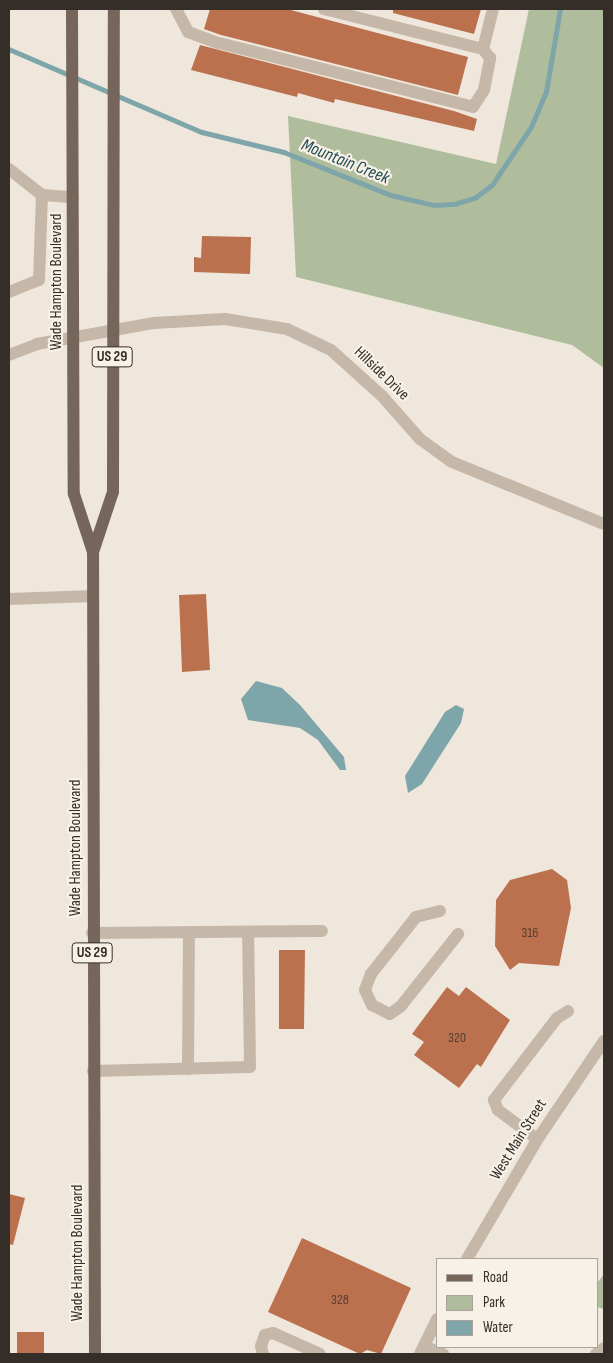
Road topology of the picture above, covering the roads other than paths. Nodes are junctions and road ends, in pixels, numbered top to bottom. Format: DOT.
graph roads {
  1 [pos="72,9"];
  2 [pos="114,9"];
  3 [pos="176,9"];
  4 [pos="324,9"];
  5 [pos="493,9"];
  6 [pos="483,49"];
  7 [pos="9,169"];
  8 [pos="42,195"];
  9 [pos="73,197"];
  10 [pos="9,292"];
  11 [pos="113,330"];
  12 [pos="73,338"];
  13 [pos="9,355"];
  14 [pos="604,524"];
  15 [pos="93,552"];
  16 [pos="93,596"];
  17 [pos="9,599"];
  18 [pos="440,911"];
  19 [pos="189,932"];
  20 [pos="248,932"];
  21 [pos="322,932"];
  22 [pos="92,933"];
  23 [pos="458,934"];
  24 [pos="568,1011"];
  25 [pos="604,1041"];
  26 [pos="188,1069"];
  27 [pos="93,1071"];
  28 [pos="537,1139"];
  29 [pos="468,1258"];
  30 [pos="436,1321"];
  31 [pos="604,1348"];
  32 [pos="422,1350"];
  33 [pos="95,1354"];
  34 [pos="263,1354"];
  35 [pos="320,1354"];
  36 [pos="442,1354"];
  37 [pos="596,1354"];
  1 -- 9 [label="main road, Wade Hampton Boulevard / US 29"];
  2 -- 11 [label="main road, Wade Hampton Boulevard / US 29"];
  3 -- 6 [label="street"];
  4 -- 6 [label="street"];
  5 -- 6 [label="street"];
  7 -- 8 [label="street"];
  8 -- 9 [label="street"];
  8 -- 10 [label="street"];
  9 -- 12 [label="main road, Wade Hampton Boulevard / US 29"];
  11 -- 12 [label="street, Hillside Drive"];
  11 -- 14 [label="street, Hillside Drive"];
  11 -- 15 [label="main road, Wade Hampton Boulevard / US 29"];
  12 -- 13 [label="street, Hillside Drive"];
  12 -- 15 [label="main road, Wade Hampton Boulevard / US 29"];
  15 -- 16 [label="main road, Wade Hampton Boulevard / US 29"];
  16 -- 17 [label="street"];
  16 -- 22 [label="main road, Wade Hampton Boulevard / US 29"];
  18 -- 23 [label="street"];
  19 -- 20 [label="street"];
  19 -- 22 [label="street"];
  19 -- 26 [label="street"];
  20 -- 21 [label="street"];
  20 -- 26 [label="street"];
  22 -- 27 [label="main road, Wade Hampton Boulevard / US 29"];
  24 -- 28 [label="street"];
  25 -- 28 [label="street, West Main Street"];
  26 -- 27 [label="street"];
  27 -- 33 [label="main road, Wade Hampton Boulevard / US 29"];
  28 -- 29 [label="street, West Main Street"];
  30 -- 32 [label="street"];
  31 -- 37 [label="street"];
  32 -- 36 [label="street"];
  34 -- 35 [label="street"];
}
